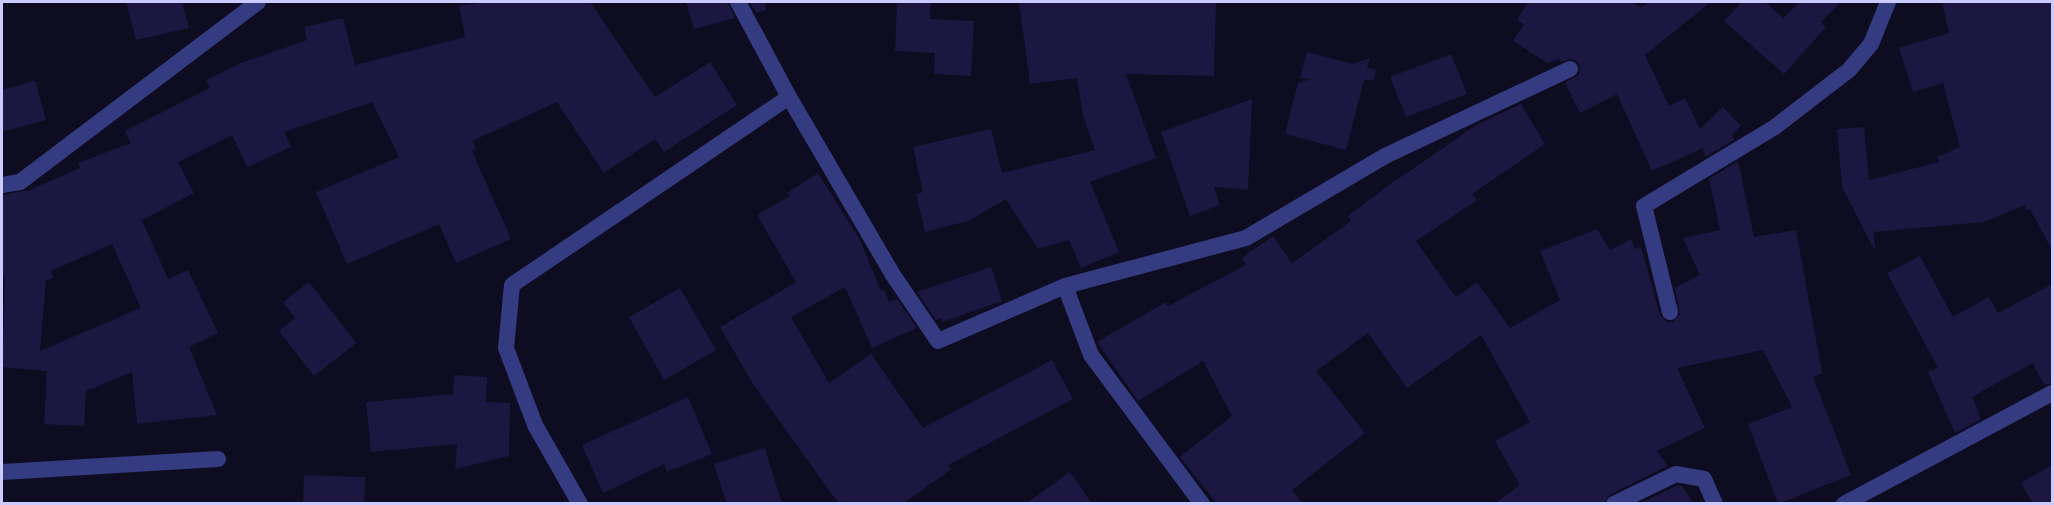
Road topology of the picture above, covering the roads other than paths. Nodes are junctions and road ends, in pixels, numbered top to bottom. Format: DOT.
graph roads {
  1 [pos="258,2"];
  2 [pos="738,2"];
  3 [pos="1888,2"];
  4 [pos="1570,69"];
  5 [pos="789,98"];
  6 [pos="2,185"];
  7 [pos="1065,286"];
  8 [pos="1670,312"];
  9 [pos="2052,393"];
  10 [pos="218,459"];
  11 [pos="2,472"];
  12 [pos="1866,499"];
  13 [pos="580,504"];
  14 [pos="1202,504"];
  15 [pos="1614,504"];
  16 [pos="1715,504"];
  17 [pos="1844,504"];
  1 -- 6 [label="street"];
  2 -- 5 [label="street"];
  3 -- 8 [label="street"];
  4 -- 7 [label="street"];
  5 -- 7 [label="street"];
  5 -- 13 [label="street"];
  7 -- 14 [label="street"];
  9 -- 12 [label="street"];
  10 -- 11 [label="street"];
  12 -- 17 [label="street"];
  15 -- 16 [label="street"];
}
